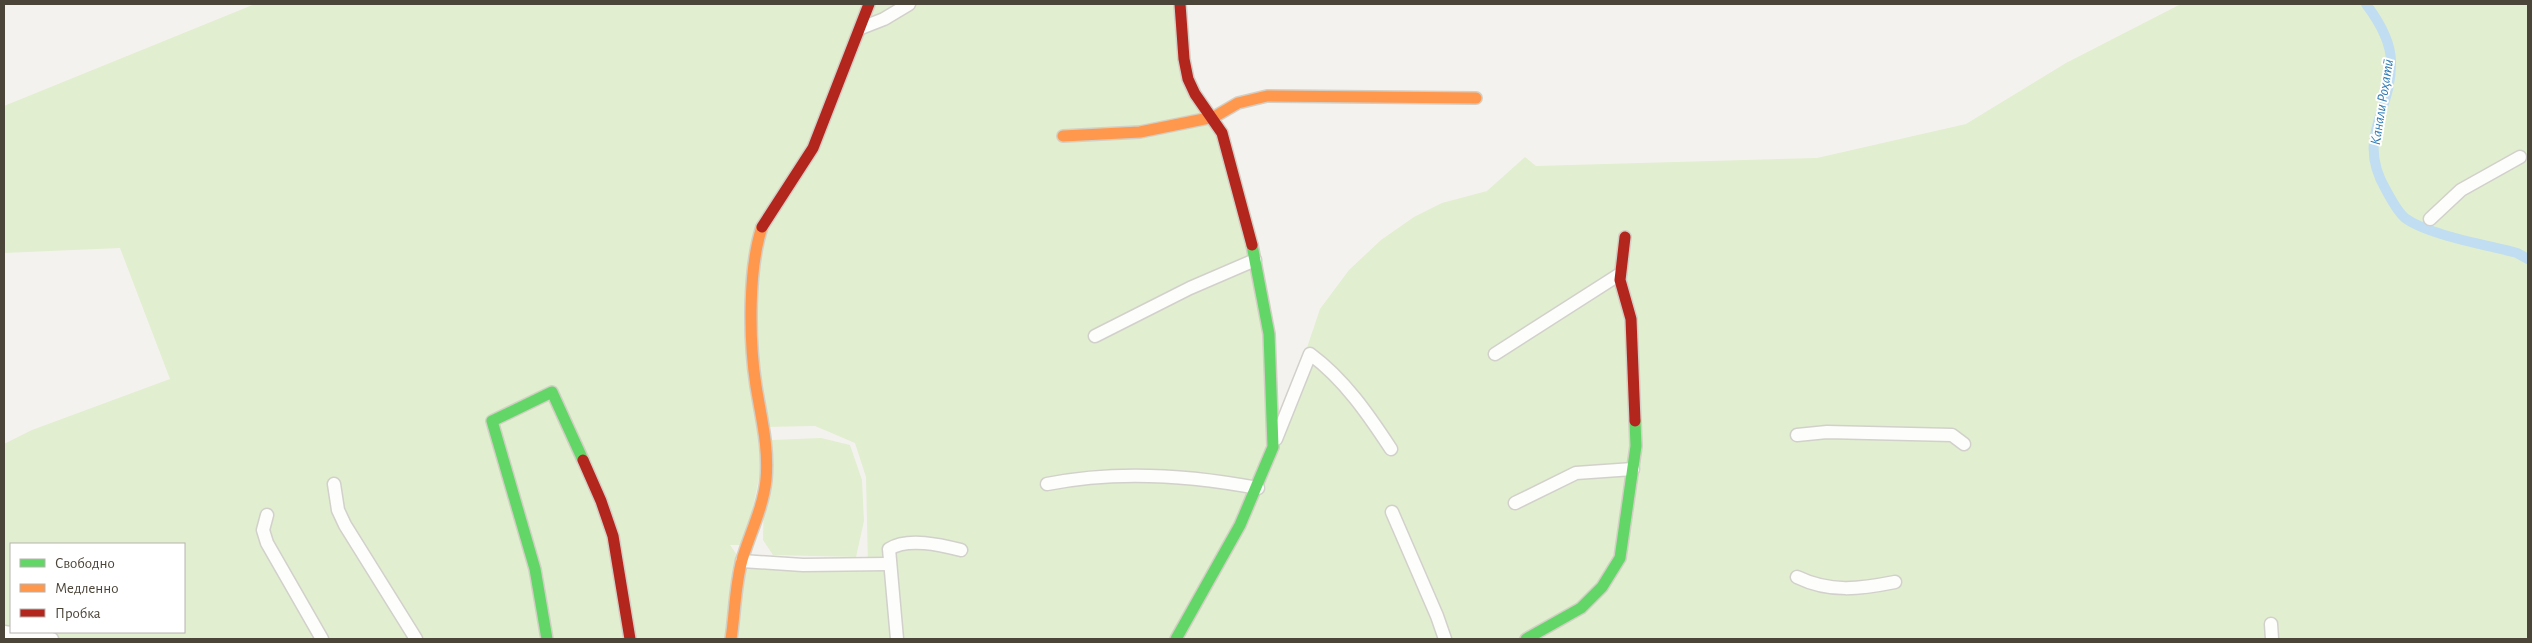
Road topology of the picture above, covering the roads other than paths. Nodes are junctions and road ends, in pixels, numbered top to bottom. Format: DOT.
graph roads {
  1 [pos="869,4"];
  2 [pos="909,4"];
  3 [pos="1180,4"];
  4 [pos="861,28"];
  5 [pos="1476,98"];
  6 [pos="1214,117"];
  7 [pos="1063,136"];
  8 [pos="2520,157"];
  9 [pos="2430,220"];
  10 [pos="1625,237"];
  11 [pos="1255,260"];
  12 [pos="1620,274"];
  13 [pos="1095,336"];
  14 [pos="1495,354"];
  15 [pos="1797,435"];
  16 [pos="1964,444"];
  17 [pos="1274,447"];
  18 [pos="1391,449"];
  19 [pos="1633,469"];
  20 [pos="334,484"];
  21 [pos="1047,484"];
  22 [pos="1258,488"];
  23 [pos="1515,503"];
  24 [pos="1392,512"];
  25 [pos="266,515"];
  26 [pos="961,550"];
  27 [pos="742,561"];
  28 [pos="888,564"];
  29 [pos="1797,577"];
  30 [pos="1895,582"];
  31 [pos="2271,624"];
  32 [pos="11,633"];
  33 [pos="52,639"];
  34 [pos="322,639"];
  35 [pos="416,639"];
  36 [pos="547,639"];
  37 [pos="630,639"];
  38 [pos="731,639"];
  39 [pos="897,639"];
  40 [pos="1176,639"];
  41 [pos="1445,639"];
  42 [pos="1526,639"];
  43 [pos="2272,639"];
  1 -- 4 [label="street"];
  2 -- 4 [label="street"];
  3 -- 6 [label="street"];
  4 -- 27 [label="street"];
  5 -- 6 [label="street"];
  6 -- 7 [label="street"];
  6 -- 11 [label="street"];
  8 -- 9 [label="street"];
  10 -- 12 [label="street"];
  11 -- 13 [label="street"];
  11 -- 17 [label="street"];
  12 -- 14 [label="street"];
  12 -- 19 [label="street"];
  15 -- 16 [label="street"];
  17 -- 18 [label="street"];
  17 -- 22 [label="street"];
  19 -- 23 [label="street"];
  19 -- 42 [label="street"];
  20 -- 35 [label="street"];
  21 -- 22 [label="street"];
  22 -- 40 [label="street"];
  24 -- 41 [label="street"];
  25 -- 34 [label="street"];
  26 -- 28 [label="street"];
  27 -- 28 [label="street"];
  27 -- 38 [label="street"];
  28 -- 39 [label="street"];
  29 -- 30 [label="street"];
  31 -- 43 [label="street"];
  32 -- 33 [label="street"];
  36 -- 37 [label="street"];
}
